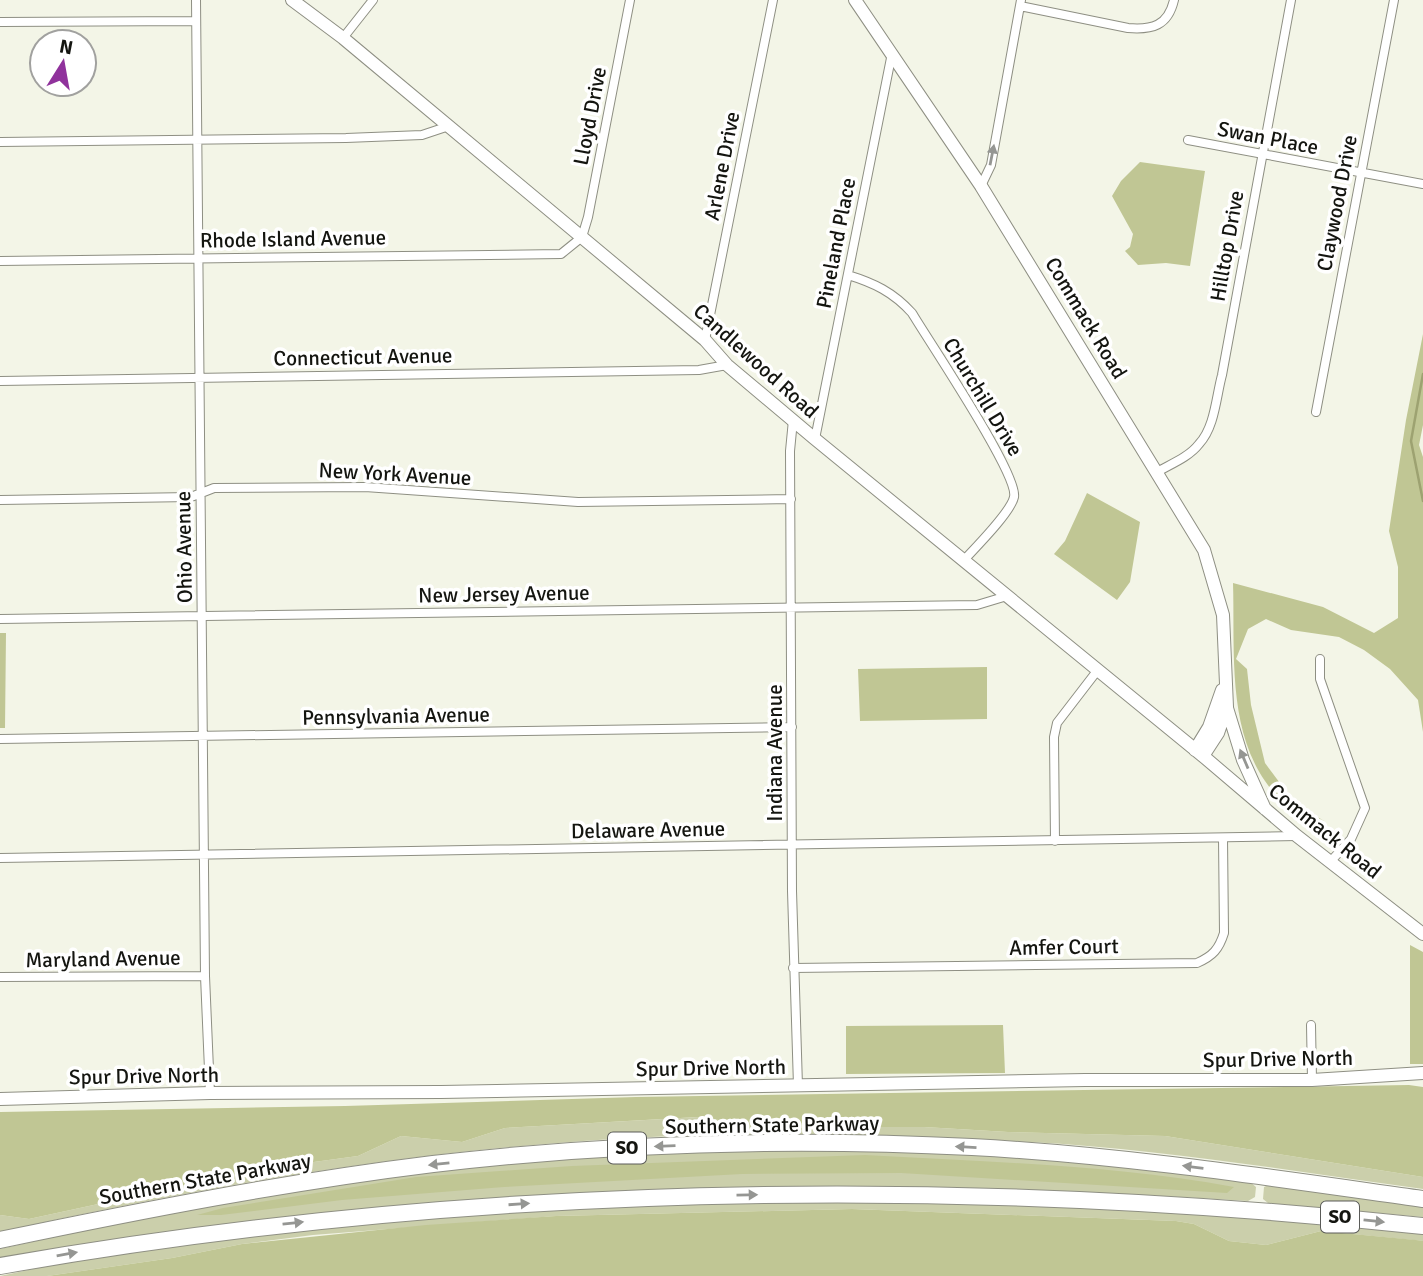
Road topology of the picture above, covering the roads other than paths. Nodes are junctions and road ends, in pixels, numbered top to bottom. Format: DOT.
graph roads {
  1 [pos="196,0"];
  2 [pos="292,0"];
  3 [pos="373,0"];
  4 [pos="630,0"];
  5 [pos="773,0"];
  6 [pos="855,0"];
  7 [pos="1174,0"];
  8 [pos="1291,0"];
  9 [pos="1394,0"];
  10 [pos="1020,3"];
  11 [pos="196,21"];
  12 [pos="0,22"];
  13 [pos="342,38"];
  14 [pos="892,53"];
  15 [pos="449,126"];
  16 [pos="1188,140"];
  17 [pos="197,141"];
  18 [pos="0,142"];
  19 [pos="1262,155"];
  20 [pos="1361,173"];
  21 [pos="1423,184"];
  22 [pos="981,186"];
  23 [pos="582,237"];
  24 [pos="199,258"];
  25 [pos="0,261"];
  26 [pos="848,275"];
  27 [pos="705,340"];
  28 [pos="727,365"];
  29 [pos="200,377"];
  30 [pos="0,381"];
  31 [pos="1316,412"];
  32 [pos="793,420"];
  33 [pos="815,439"];
  34 [pos="1157,472"];
  35 [pos="201,493"];
  36 [pos="791,499"];
  37 [pos="0,500"];
  38 [pos="964,560"];
  39 [pos="1007,597"];
  40 [pos="791,608"];
  41 [pos="202,616"];
  42 [pos="0,619"];
  43 [pos="1320,659"];
  44 [pos="1097,671"];
  45 [pos="1224,680"];
  46 [pos="1227,707"];
  47 [pos="792,727"];
  48 [pos="203,737"];
  49 [pos="0,739"];
  50 [pos="1199,753"];
  51 [pos="1266,809"];
  52 [pos="1297,836"];
  53 [pos="1223,838"];
  54 [pos="1055,841"];
  55 [pos="793,845"];
  56 [pos="205,854"];
  57 [pos="0,858"];
  58 [pos="1331,861"];
  59 [pos="1423,934"];
  60 [pos="793,968"];
  61 [pos="205,975"];
  62 [pos="0,977"];
  63 [pos="1311,1026"];
  64 [pos="1423,1073"];
  65 [pos="1312,1080"];
  66 [pos="798,1086"];
  67 [pos="209,1093"];
  68 [pos="0,1098"];
  69 [pos="1423,1199"];
  70 [pos="1423,1226"];
  71 [pos="0,1240"];
  72 [pos="0,1266"];
  1 -- 11 [label="street, Ohio Avenue"];
  2 -- 13 [label="street, Candlewood Road"];
  3 -- 13 [label="street"];
  4 -- 23 [label="street, Lloyd Drive"];
  5 -- 27 [label="street, Arlene Drive"];
  6 -- 14 [label="street, Commack Road"];
  7 -- 10 [label="street"];
  8 -- 19 [label="street, Hilltop Drive"];
  9 -- 20 [label="street, Claywood Drive"];
  22 -- 10 [label="street, one-way"];
  11 -- 12 [label="street"];
  11 -- 17 [label="street, Ohio Avenue"];
  13 -- 15 [label="street, Candlewood Road"];
  14 -- 22 [label="street, Commack Road"];
  14 -- 26 [label="street, Pineland Place"];
  15 -- 17 [label="street"];
  15 -- 23 [label="street, Candlewood Road"];
  16 -- 19 [label="street, Swan Place"];
  17 -- 18 [label="street"];
  17 -- 24 [label="street, Ohio Avenue"];
  19 -- 20 [label="street, Swan Place"];
  19 -- 34 [label="street, Hilltop Drive"];
  20 -- 21 [label="street, Swan Place"];
  20 -- 31 [label="street, Claywood Drive"];
  22 -- 34 [label="street, Commack Road"];
  23 -- 24 [label="street, Rhode Island Avenue"];
  23 -- 27 [label="street, Candlewood Road"];
  24 -- 25 [label="street, Rhode Island Avenue"];
  24 -- 29 [label="street, Ohio Avenue"];
  26 -- 33 [label="street, Pineland Place"];
  26 -- 38 [label="street, Churchill Drive"];
  27 -- 28 [label="street, Candlewood Road"];
  28 -- 29 [label="street, Connecticut Avenue"];
  28 -- 32 [label="street, Candlewood Road"];
  29 -- 30 [label="street, Connecticut Avenue"];
  29 -- 35 [label="street, Ohio Avenue"];
  32 -- 33 [label="street, Candlewood Road"];
  32 -- 36 [label="street, Indiana Avenue"];
  33 -- 38 [label="street, Candlewood Road"];
  34 -- 45 [label="street, Commack Road"];
  35 -- 36 [label="street, New York Avenue"];
  35 -- 37 [label="street, New York Avenue"];
  35 -- 41 [label="street, Ohio Avenue"];
  36 -- 40 [label="street, Indiana Avenue"];
  38 -- 39 [label="street, Candlewood Road"];
  39 -- 40 [label="street, New Jersey Avenue"];
  39 -- 44 [label="street, Candlewood Road"];
  40 -- 41 [label="street, New Jersey Avenue"];
  40 -- 47 [label="street, Indiana Avenue"];
  41 -- 42 [label="street, New Jersey Avenue"];
  41 -- 48 [label="street, Ohio Avenue"];
  43 -- 58 [label="street"];
  44 -- 50 [label="street, Candlewood Road"];
  44 -- 54 [label="street"];
  45 -- 46 [label="street, Commack Road"];
  45 -- 50 [label="street, Commack Road"];
  46 -- 50 [label="street, Commack Road"];
  51 -- 46 [label="street, one-way"];
  47 -- 48 [label="street, Pennsylvania Avenue"];
  47 -- 55 [label="street, Indiana Avenue"];
  48 -- 49 [label="street, Pennsylvania Avenue"];
  48 -- 56 [label="street, Ohio Avenue"];
  50 -- 51 [label="street, Commack Road"];
  51 -- 52 [label="street, Commack Road"];
  52 -- 53 [label="street, Delaware Avenue"];
  52 -- 58 [label="street, Commack Road"];
  53 -- 54 [label="street, Delaware Avenue"];
  53 -- 60 [label="street, Amfer Court"];
  54 -- 55 [label="street, Delaware Avenue"];
  55 -- 56 [label="street, Delaware Avenue"];
  55 -- 60 [label="street, Indiana Avenue"];
  56 -- 57 [label="street, Delaware Avenue"];
  56 -- 61 [label="street, Ohio Avenue"];
  58 -- 59 [label="street, Commack Road"];
  60 -- 66 [label="street, Indiana Avenue"];
  61 -- 62 [label="street, Maryland Avenue"];
  61 -- 67 [label="street, Ohio Avenue"];
  63 -- 65 [label="street"];
  64 -- 65 [label="street, Spur Drive North"];
  65 -- 66 [label="street, Spur Drive North"];
  66 -- 67 [label="street, Spur Drive North"];
  67 -- 68 [label="street, Spur Drive North"];
  69 -- 71 [label="highway, Southern State Parkway / SO, one-way"];
  72 -- 70 [label="highway, SO, one-way"];
}
